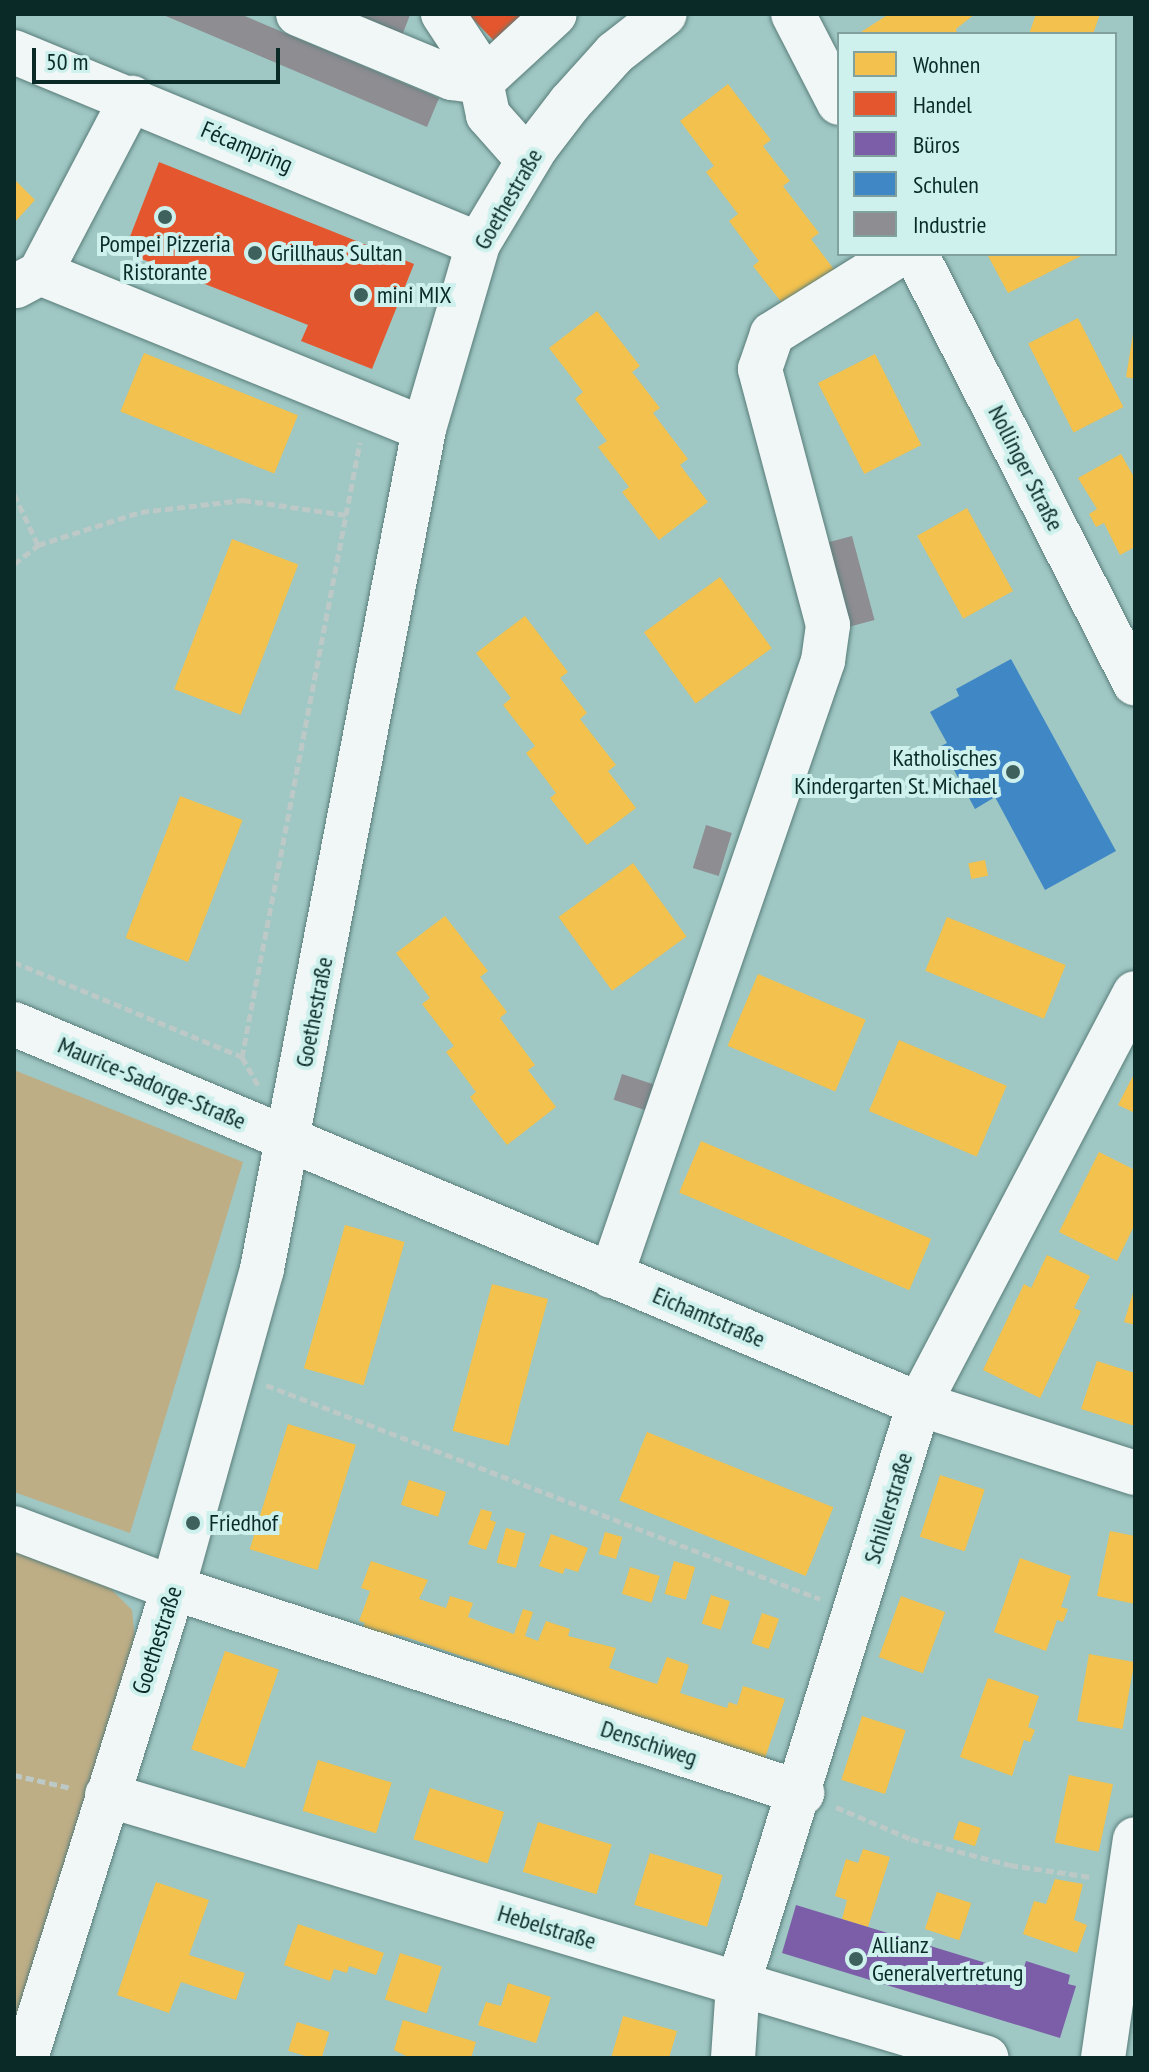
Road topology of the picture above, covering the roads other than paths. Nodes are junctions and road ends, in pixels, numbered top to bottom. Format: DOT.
graph roads {
  1 [pos="298,14"];
  2 [pos="443,14"];
  3 [pos="555,14"];
  4 [pos="793,14"];
  5 [pos="653,18"];
  6 [pos="14,52"];
  7 [pos="481,82"];
  8 [pos="132,98"];
  9 [pos="837,99"];
  10 [pos="528,160"];
  11 [pos="478,244"];
  12 [pos="897,256"];
  13 [pos="917,256"];
  14 [pos="27,280"];
  15 [pos="424,429"];
  16 [pos="1135,683"];
  17 [pos="1135,993"];
  18 [pos="14,1024"];
  19 [pos="290,1143"];
  20 [pos="611,1276"];
  21 [pos="919,1404"];
  22 [pos="1135,1473"];
  23 [pos="14,1528"];
  24 [pos="173,1588"];
  25 [pos="802,1793"];
  26 [pos="107,1795"];
  27 [pos="1135,1839"];
  28 [pos="738,1985"];
  29 [pos="26,2058"];
  30 [pos="733,2058"];
  31 [pos="987,2058"];
  32 [pos="1103,2058"];
  1 -- 7 [label="street"];
  2 -- 7 [label="street"];
  3 -- 7 [label="street"];
  4 -- 9 [label="street"];
  5 -- 10 [label="street, Goethestraße"];
  6 -- 8 [label="street, Fécampring"];
  7 -- 10 [label="street"];
  8 -- 11 [label="street, Fécampring"];
  8 -- 14 [label="street"];
  10 -- 11 [label="street, Goethestraße"];
  11 -- 15 [label="street, Goethestraße"];
  12 -- 20 [label="street"];
  13 -- 16 [label="street, Nollinger Straße"];
  14 -- 15 [label="street"];
  15 -- 19 [label="street, Goethestraße"];
  17 -- 21 [label="street, Schillerstraße"];
  18 -- 19 [label="street, Maurice-Sadorge-Straße"];
  19 -- 20 [label="street, Eichamtstraße"];
  19 -- 24 [label="street, Goethestraße"];
  20 -- 21 [label="street, Eichamtstraße"];
  21 -- 22 [label="street, Eichamtstraße"];
  21 -- 25 [label="street, Schillerstraße"];
  23 -- 24 [label="street, Denschiweg"];
  24 -- 25 [label="street, Denschiweg"];
  24 -- 26 [label="street, Goethestraße"];
  25 -- 28 [label="street, Schillerstraße"];
  26 -- 28 [label="street, Hebelstraße"];
  26 -- 29 [label="street, Goethestraße"];
  27 -- 32 [label="street"];
  28 -- 30 [label="street, Schillerstraße"];
  28 -- 31 [label="street, Hebelstraße"];
}
